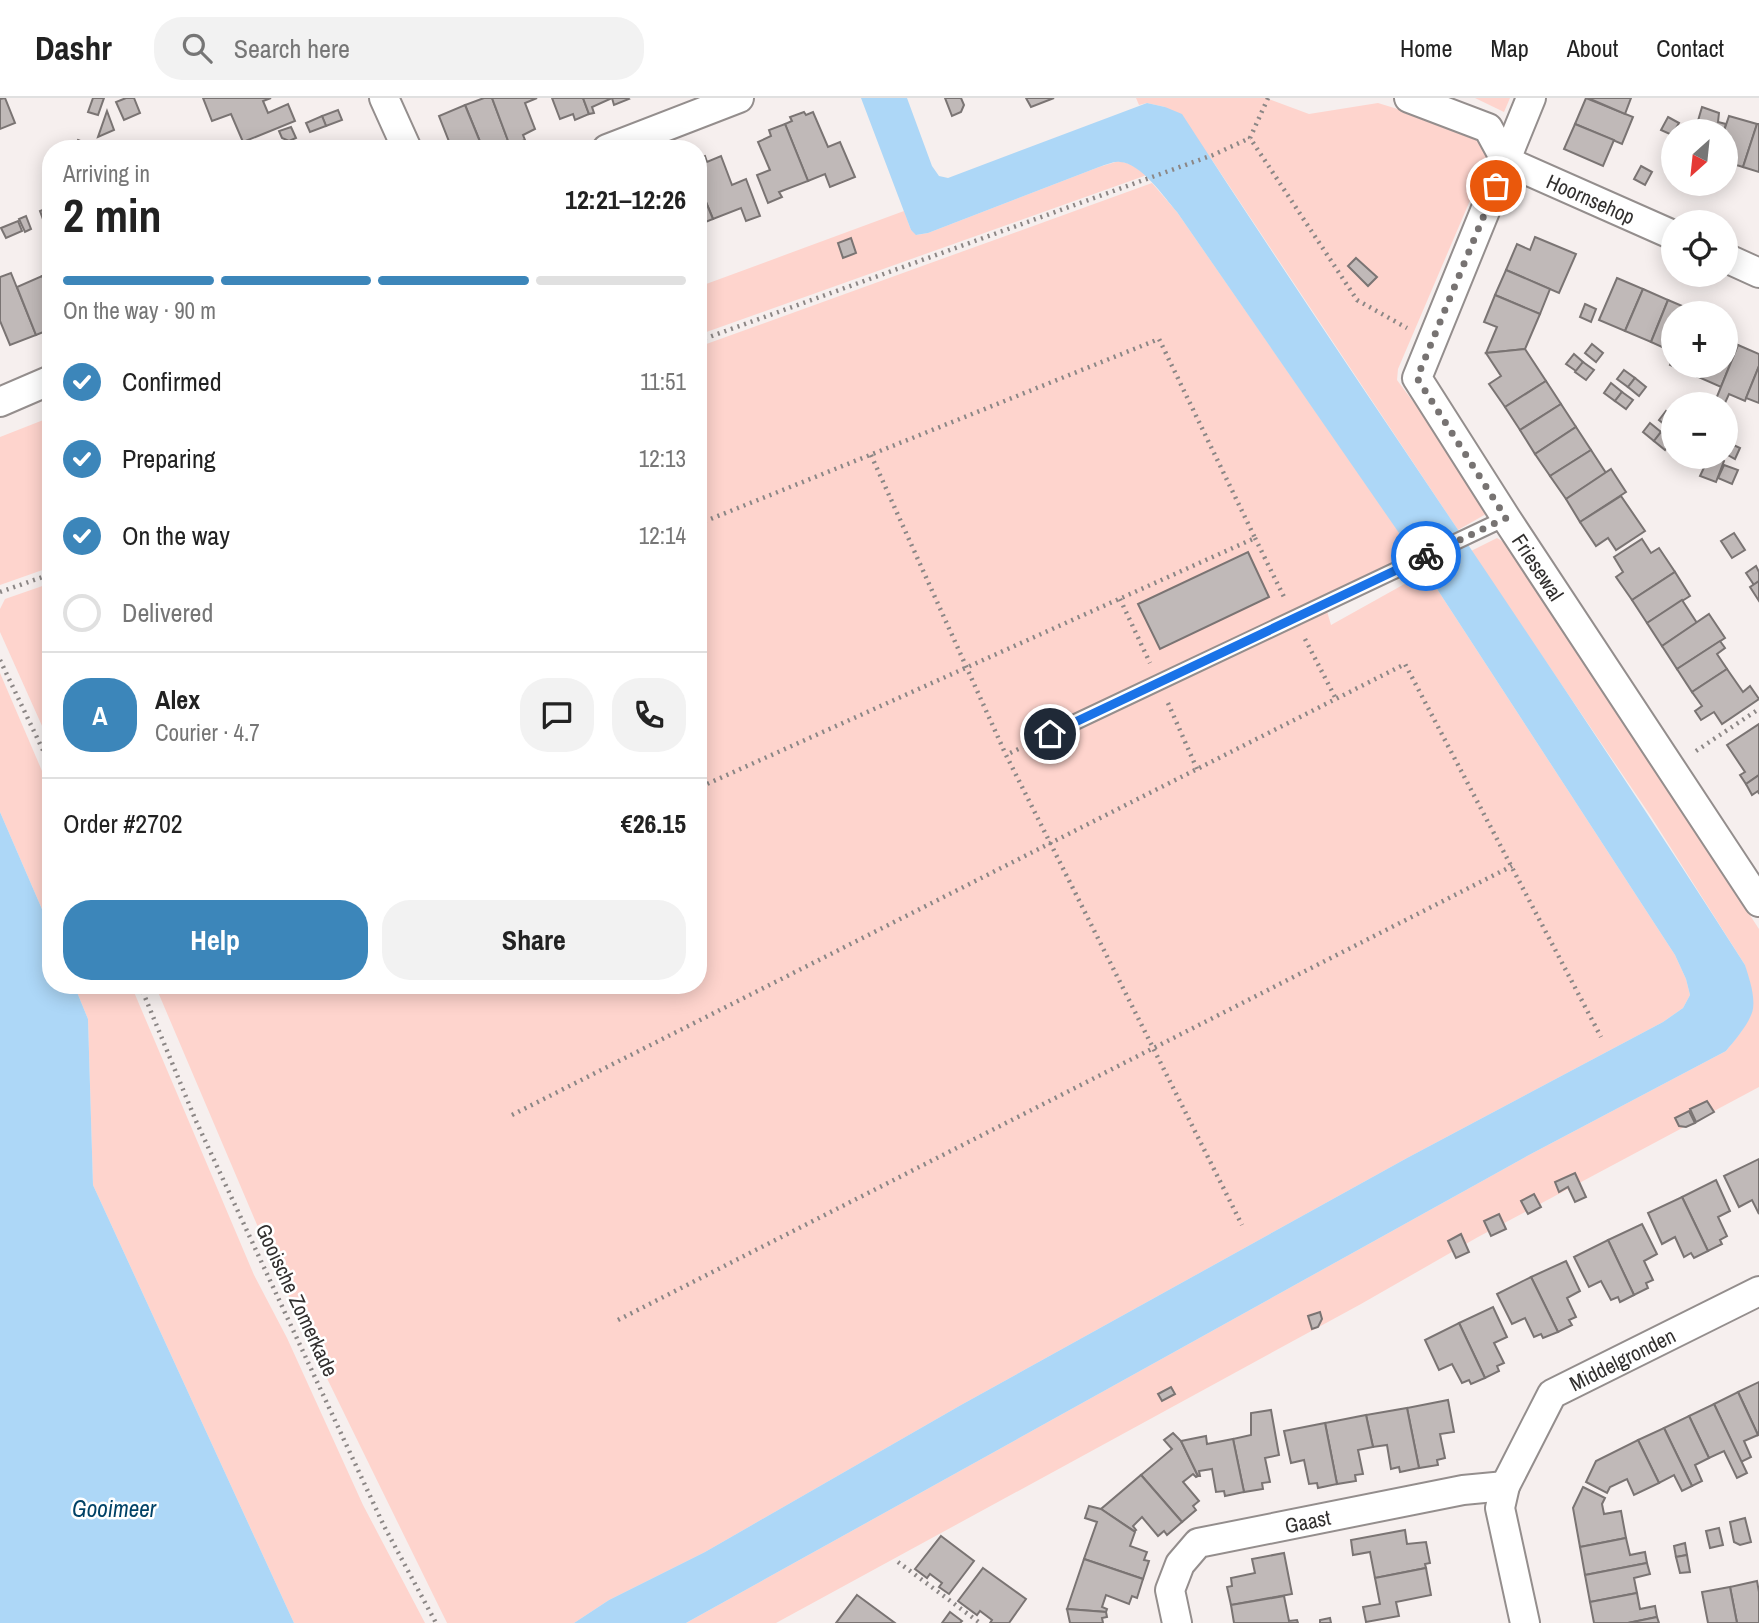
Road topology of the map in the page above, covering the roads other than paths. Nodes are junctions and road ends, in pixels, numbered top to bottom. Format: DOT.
graph roads {
  1 [pos="384,98"];
  2 [pos="739,98"];
  3 [pos="1409,98"];
  4 [pos="1531,98"];
  5 [pos="403,140"];
  6 [pos="630,140"];
  7 [pos="1506,161"];
  8 [pos="1661,230"];
  9 [pos="1738,263"];
  10 [pos="1759,273"];
  11 [pos="42,384"];
  12 [pos="0,402"];
  13 [pos="1506,518"];
  14 [pos="1050,734"];
  15 [pos="1759,902"];
  16 [pos="1759,1291"];
  17 [pos="1505,1486"];
  18 [pos="1177,1623"];
  19 [pos="1525,1623"];
  1 -- 5 [label="street"];
  2 -- 6 [label="street"];
  3 -- 7 [label="street"];
  4 -- 7 [label="street, Friesewal"];
  7 -- 8 [label="street, Hoornsehop"];
  7 -- 13 [label="street, Friesewal"];
  9 -- 10 [label="street"];
  11 -- 12 [label="street"];
  13 -- 14 [label="lane"];
  13 -- 15 [label="street, Friesewal"];
  16 -- 17 [label="street, Middelgronden"];
  17 -- 18 [label="street, Gaast"];
  17 -- 19 [label="street, Middelgronden"];
}
